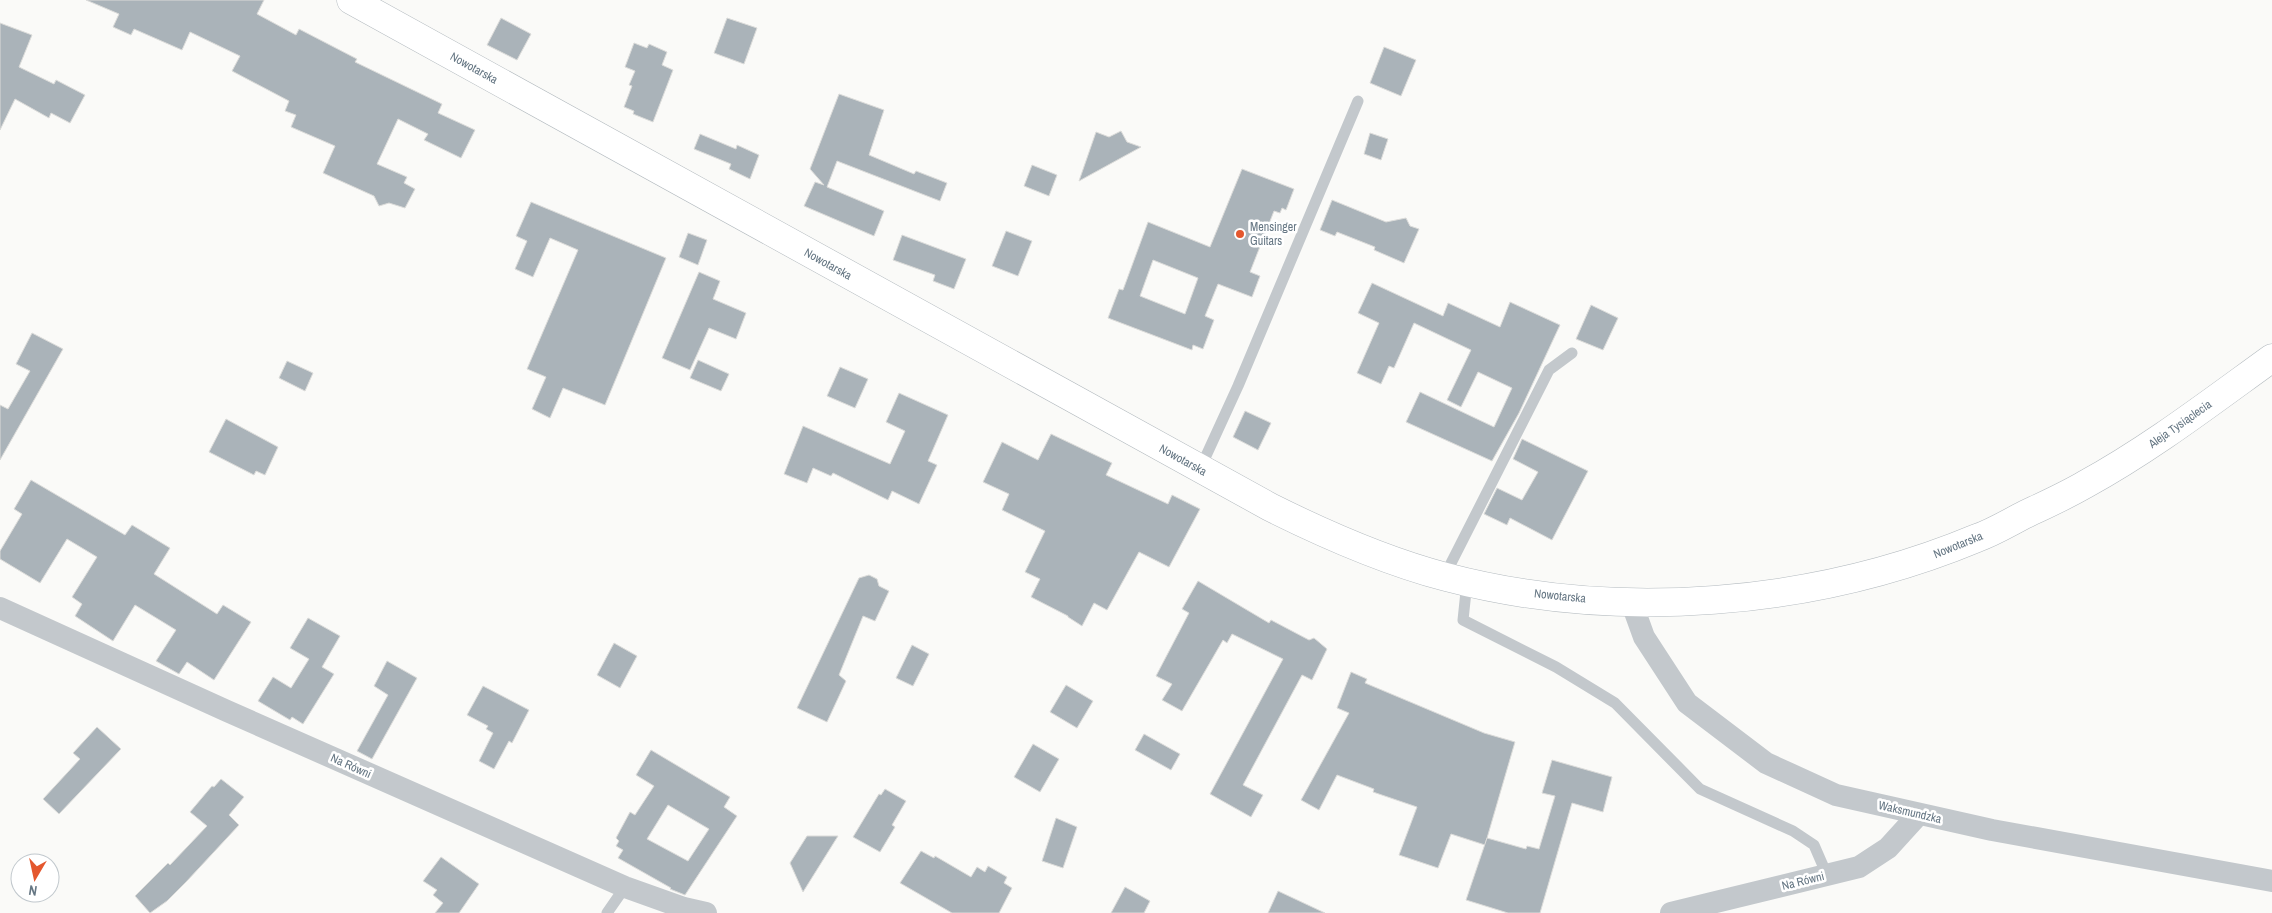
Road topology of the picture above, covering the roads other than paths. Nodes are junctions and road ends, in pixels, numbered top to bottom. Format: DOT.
graph roads {
  1 [pos="351,0"];
  2 [pos="1358,102"];
  3 [pos="1572,353"];
  4 [pos="2272,358"];
  5 [pos="1200,469"];
  6 [pos="2084,485"];
  7 [pos="1456,579"];
  8 [pos="1631,601"];
  9 [pos="0,608"];
  10 [pos="1918,815"];
  11 [pos="1827,875"];
  12 [pos="2272,881"];
  13 [pos="625,887"];
  14 [pos="606,913"];
  15 [pos="706,913"];
  16 [pos="1671,913"];
  1 -- 5 [label="street, Nowotarska"];
  2 -- 5 [label="lane"];
  3 -- 7 [label="lane"];
  4 -- 6 [label="street, Aleja Tysiąclecia"];
  5 -- 7 [label="street, Nowotarska"];
  6 -- 8 [label="street, Nowotarska"];
  7 -- 8 [label="street, Nowotarska"];
  7 -- 11 [label="lane"];
  8 -- 10 [label="street, Waksmundzka"];
  9 -- 13 [label="street, Na Równi"];
  10 -- 11 [label="street, Na Równi"];
  10 -- 12 [label="street, Waksmundzka"];
  11 -- 16 [label="street, Na Równi"];
  13 -- 14 [label="lane"];
  13 -- 15 [label="street, Na Równi"];
}
